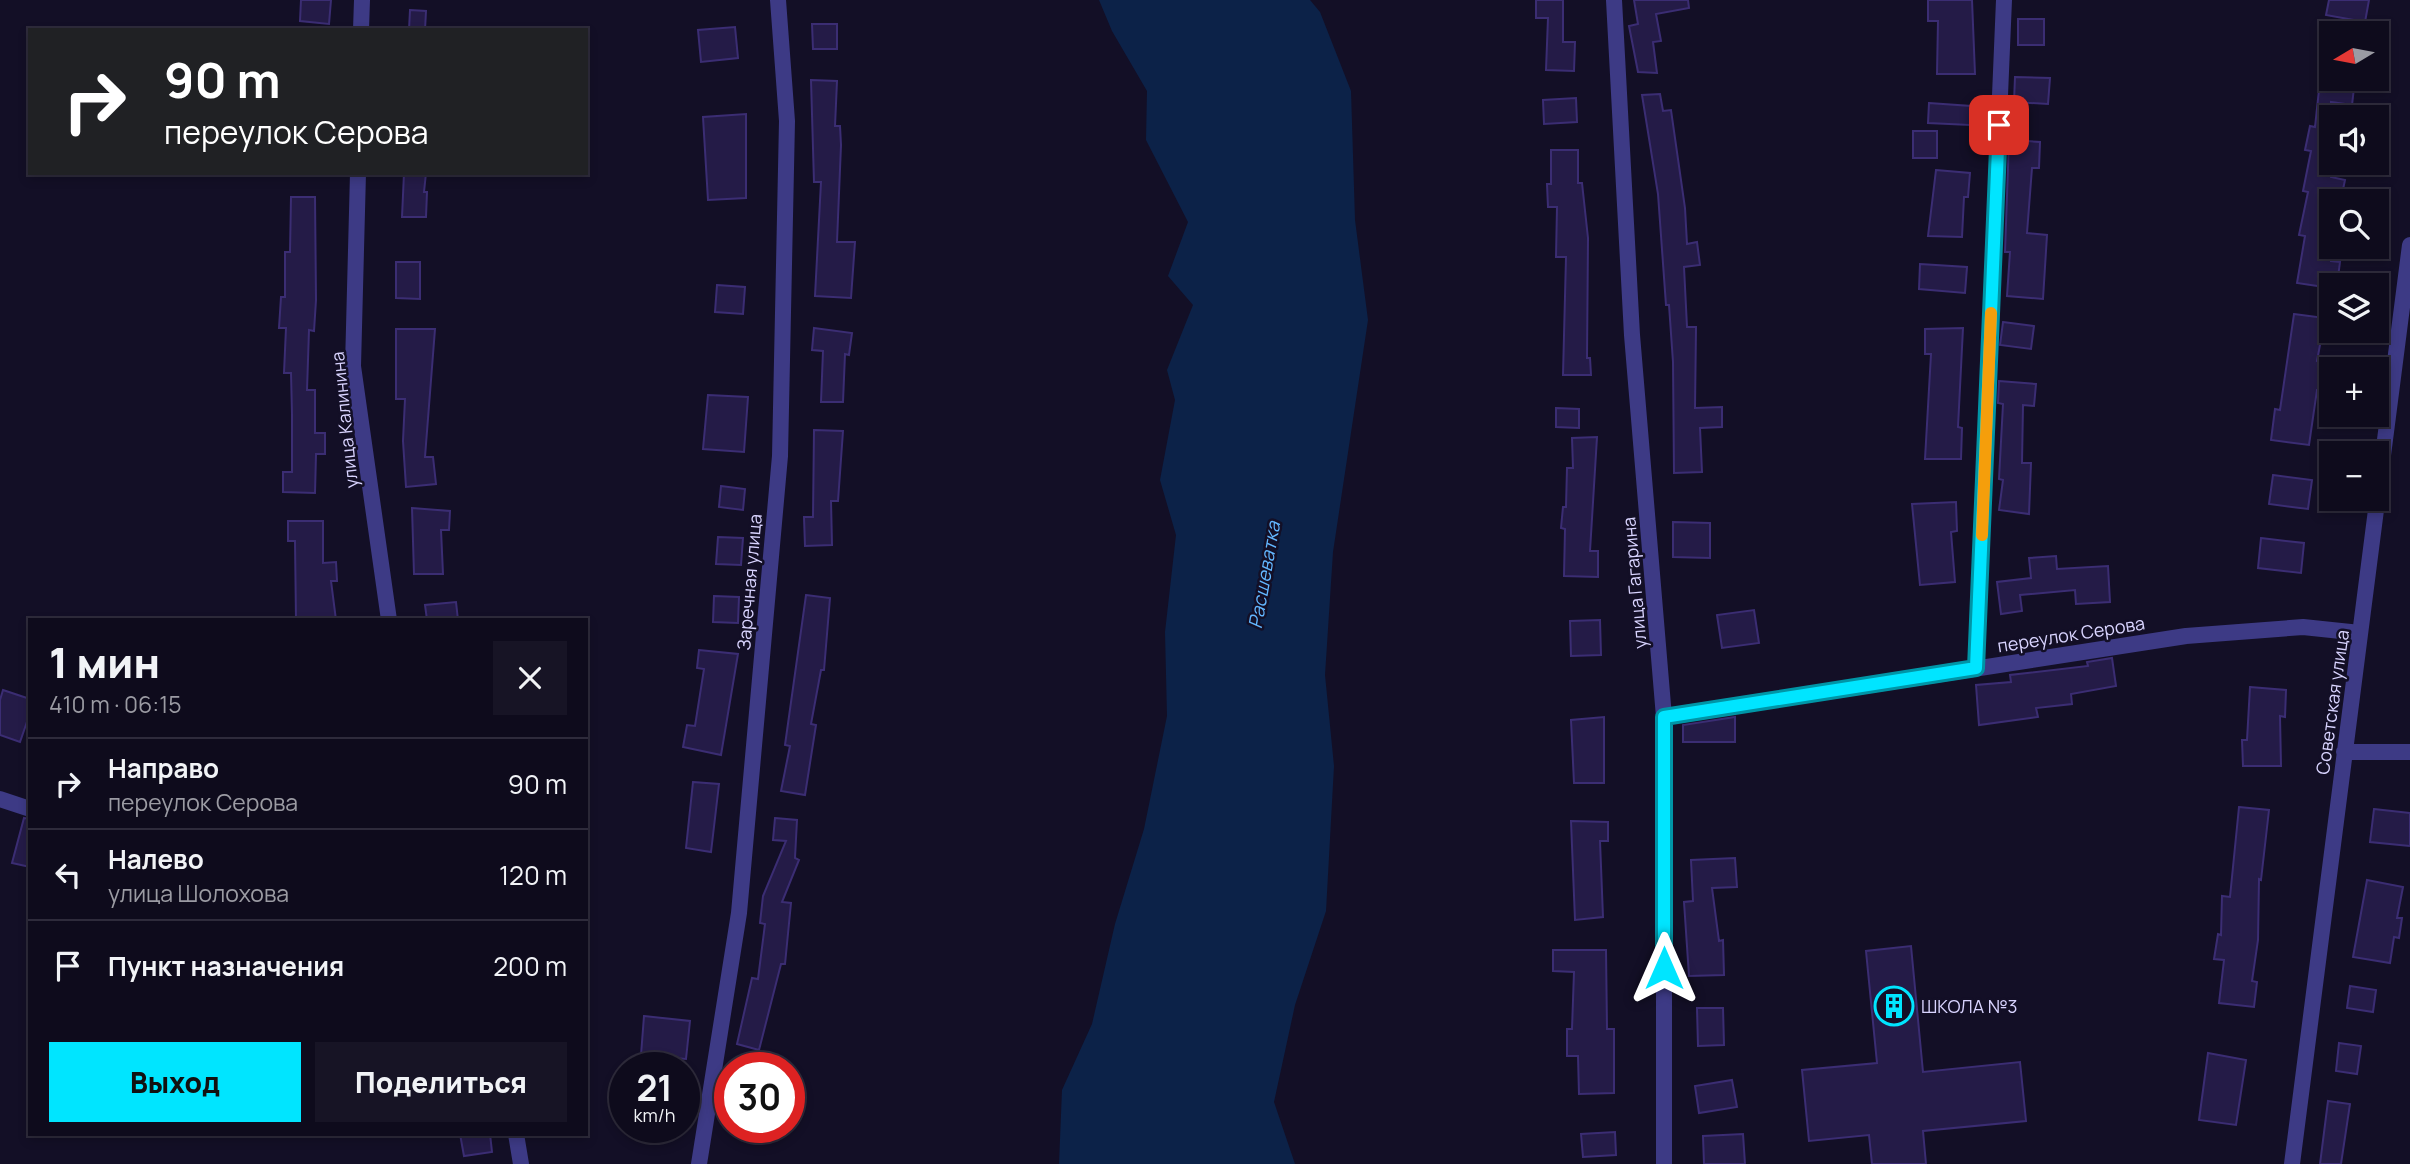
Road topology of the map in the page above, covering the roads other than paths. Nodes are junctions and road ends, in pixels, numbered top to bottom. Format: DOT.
graph roads {
  1 [pos="362,0"];
  2 [pos="778,0"];
  3 [pos="1614,0"];
  4 [pos="2004,0"];
  5 [pos="361,28"];
  6 [pos="358,175"];
  7 [pos="2410,246"];
  8 [pos="389,618"];
  9 [pos="2360,633"];
  10 [pos="1976,668"];
  11 [pos="1664,717"];
  12 [pos="2344,752"];
  13 [pos="2410,752"];
  14 [pos="0,799"];
  15 [pos="28,808"];
  16 [pos="516,1136"];
  17 [pos="521,1164"];
  18 [pos="699,1164"];
  19 [pos="1664,1164"];
  20 [pos="2292,1164"];
  1 -- 5 [label="street"];
  2 -- 18 [label="street, Заречная улица"];
  3 -- 11 [label="street, улица Гагарина"];
  4 -- 10 [label="street"];
  6 -- 8 [label="street, улица Калинина"];
  7 -- 9 [label="street, Советская улица"];
  9 -- 10 [label="street, переулок Серова"];
  9 -- 12 [label="street, Советская улица"];
  10 -- 11 [label="street, переулок Серова"];
  11 -- 19 [label="street, улица Гагарина"];
  12 -- 13 [label="street"];
  12 -- 20 [label="street, Советская улица"];
  14 -- 15 [label="street"];
  16 -- 17 [label="street"];
}
